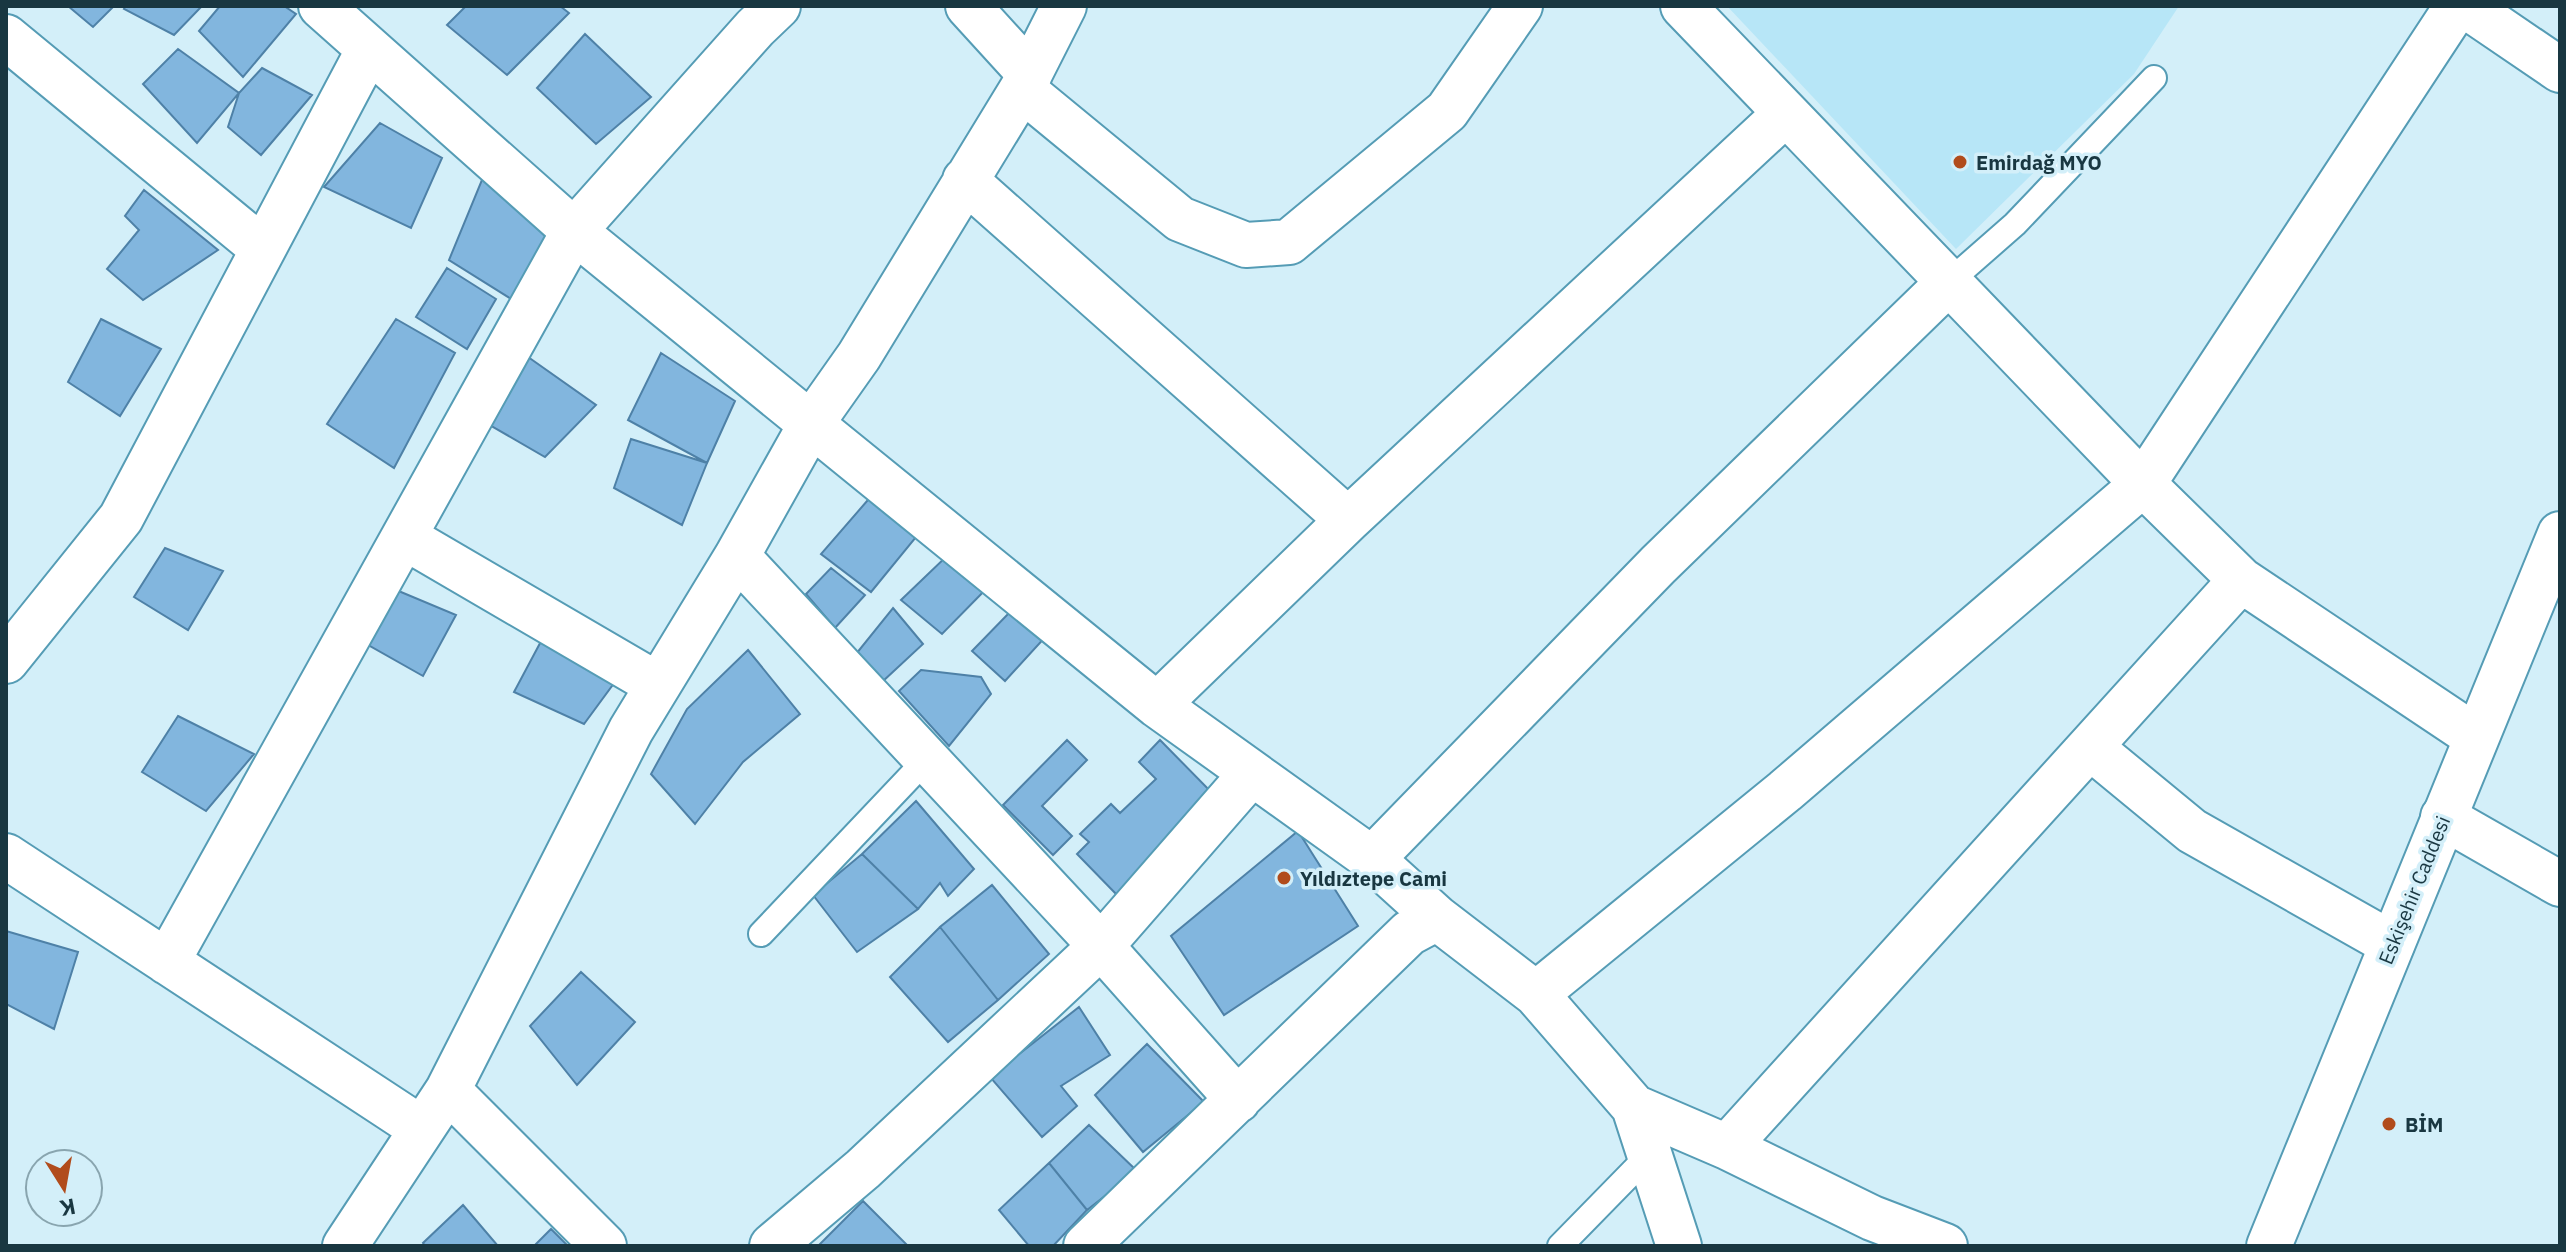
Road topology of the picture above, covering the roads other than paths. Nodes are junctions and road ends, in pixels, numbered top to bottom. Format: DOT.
graph roads {
  1 [pos="321,6"];
  2 [pos="778,6"];
  3 [pos="968,6"];
  4 [pos="1064,6"];
  5 [pos="1520,6"];
  6 [pos="1683,6"];
  7 [pos="2457,6"];
  8 [pos="2466,6"];
  9 [pos="6,37"];
  10 [pos="369,49"];
  11 [pos="2560,70"];
  12 [pos="2154,78"];
  13 [pos="1026,82"];
  14 [pos="1786,113"];
  15 [pos="965,180"];
  16 [pos="574,231"];
  17 [pos="263,249"];
  18 [pos="1950,281"];
  19 [pos="811,424"];
  20 [pos="2143,484"];
  21 [pos="1348,520"];
  22 [pos="2560,534"];
  23 [pos="406,538"];
  24 [pos="737,556"];
  25 [pos="2241,580"];
  26 [pos="6,661"];
  27 [pos="658,685"];
  28 [pos="1157,705"];
  29 [pos="2476,737"];
  30 [pos="2090,747"];
  31 [pos="925,761"];
  32 [pos="1252,773"];
  33 [pos="2443,817"];
  34 [pos="6,856"];
  35 [pos="1372,859"];
  36 [pos="2560,884"];
  37 [pos="1437,918"];
  38 [pos="761,934"];
  39 [pos="2392,944"];
  40 [pos="1101,946"];
  41 [pos="167,962"];
  42 [pos="1536,994"];
  43 [pos="448,1090"];
  44 [pos="1238,1100"];
  45 [pos="1634,1107"];
  46 [pos="422,1129"];
  47 [pos="1727,1147"];
  48 [pos="1649,1155"];
  49 [pos="1864,1232"];
  50 [pos="345,1246"];
  51 [pos="604,1246"];
  52 [pos="772,1246"];
  53 [pos="1086,1246"];
  54 [pos="1560,1246"];
  55 [pos="1679,1246"];
  56 [pos="1945,1246"];
  57 [pos="2269,1246"];
  1 -- 10 [label="street"];
  2 -- 16 [label="street"];
  3 -- 13 [label="street"];
  4 -- 13 [label="street"];
  5 -- 13 [label="street"];
  6 -- 14 [label="street"];
  7 -- 20 [label="street"];
  8 -- 11 [label="street"];
  9 -- 17 [label="street"];
  10 -- 16 [label="street"];
  10 -- 17 [label="street"];
  12 -- 18 [label="lane"];
  13 -- 15 [label="street"];
  14 -- 18 [label="street"];
  14 -- 21 [label="street"];
  15 -- 19 [label="street"];
  15 -- 21 [label="street"];
  16 -- 19 [label="street"];
  16 -- 23 [label="street"];
  17 -- 26 [label="street"];
  18 -- 20 [label="street"];
  18 -- 35 [label="street"];
  19 -- 24 [label="street"];
  19 -- 28 [label="street"];
  20 -- 25 [label="street"];
  20 -- 42 [label="street"];
  21 -- 28 [label="street"];
  22 -- 29 [label="street, Eskişehir Caddesi"];
  23 -- 27 [label="street"];
  23 -- 41 [label="street"];
  24 -- 27 [label="street"];
  24 -- 31 [label="street"];
  25 -- 29 [label="street"];
  25 -- 30 [label="street"];
  27 -- 43 [label="street"];
  28 -- 32 [label="street"];
  29 -- 33 [label="street, Eskişehir Caddesi"];
  30 -- 39 [label="street"];
  30 -- 47 [label="street"];
  31 -- 38 [label="lane"];
  31 -- 40 [label="street"];
  32 -- 35 [label="street"];
  32 -- 40 [label="street"];
  33 -- 36 [label="street"];
  33 -- 39 [label="street, Eskişehir Caddesi"];
  34 -- 41 [label="street"];
  35 -- 37 [label="street"];
  37 -- 42 [label="street"];
  37 -- 44 [label="street"];
  39 -- 57 [label="street, Eskişehir Caddesi"];
  40 -- 44 [label="street"];
  40 -- 52 [label="street"];
  41 -- 46 [label="street"];
  42 -- 45 [label="street"];
  43 -- 46 [label="street"];
  43 -- 51 [label="street"];
  44 -- 53 [label="street"];
  45 -- 47 [label="street"];
  45 -- 48 [label="street"];
  46 -- 50 [label="street"];
  47 -- 49 [label="street"];
  48 -- 54 [label="lane"];
  48 -- 55 [label="street"];
  49 -- 56 [label="street"];
}
